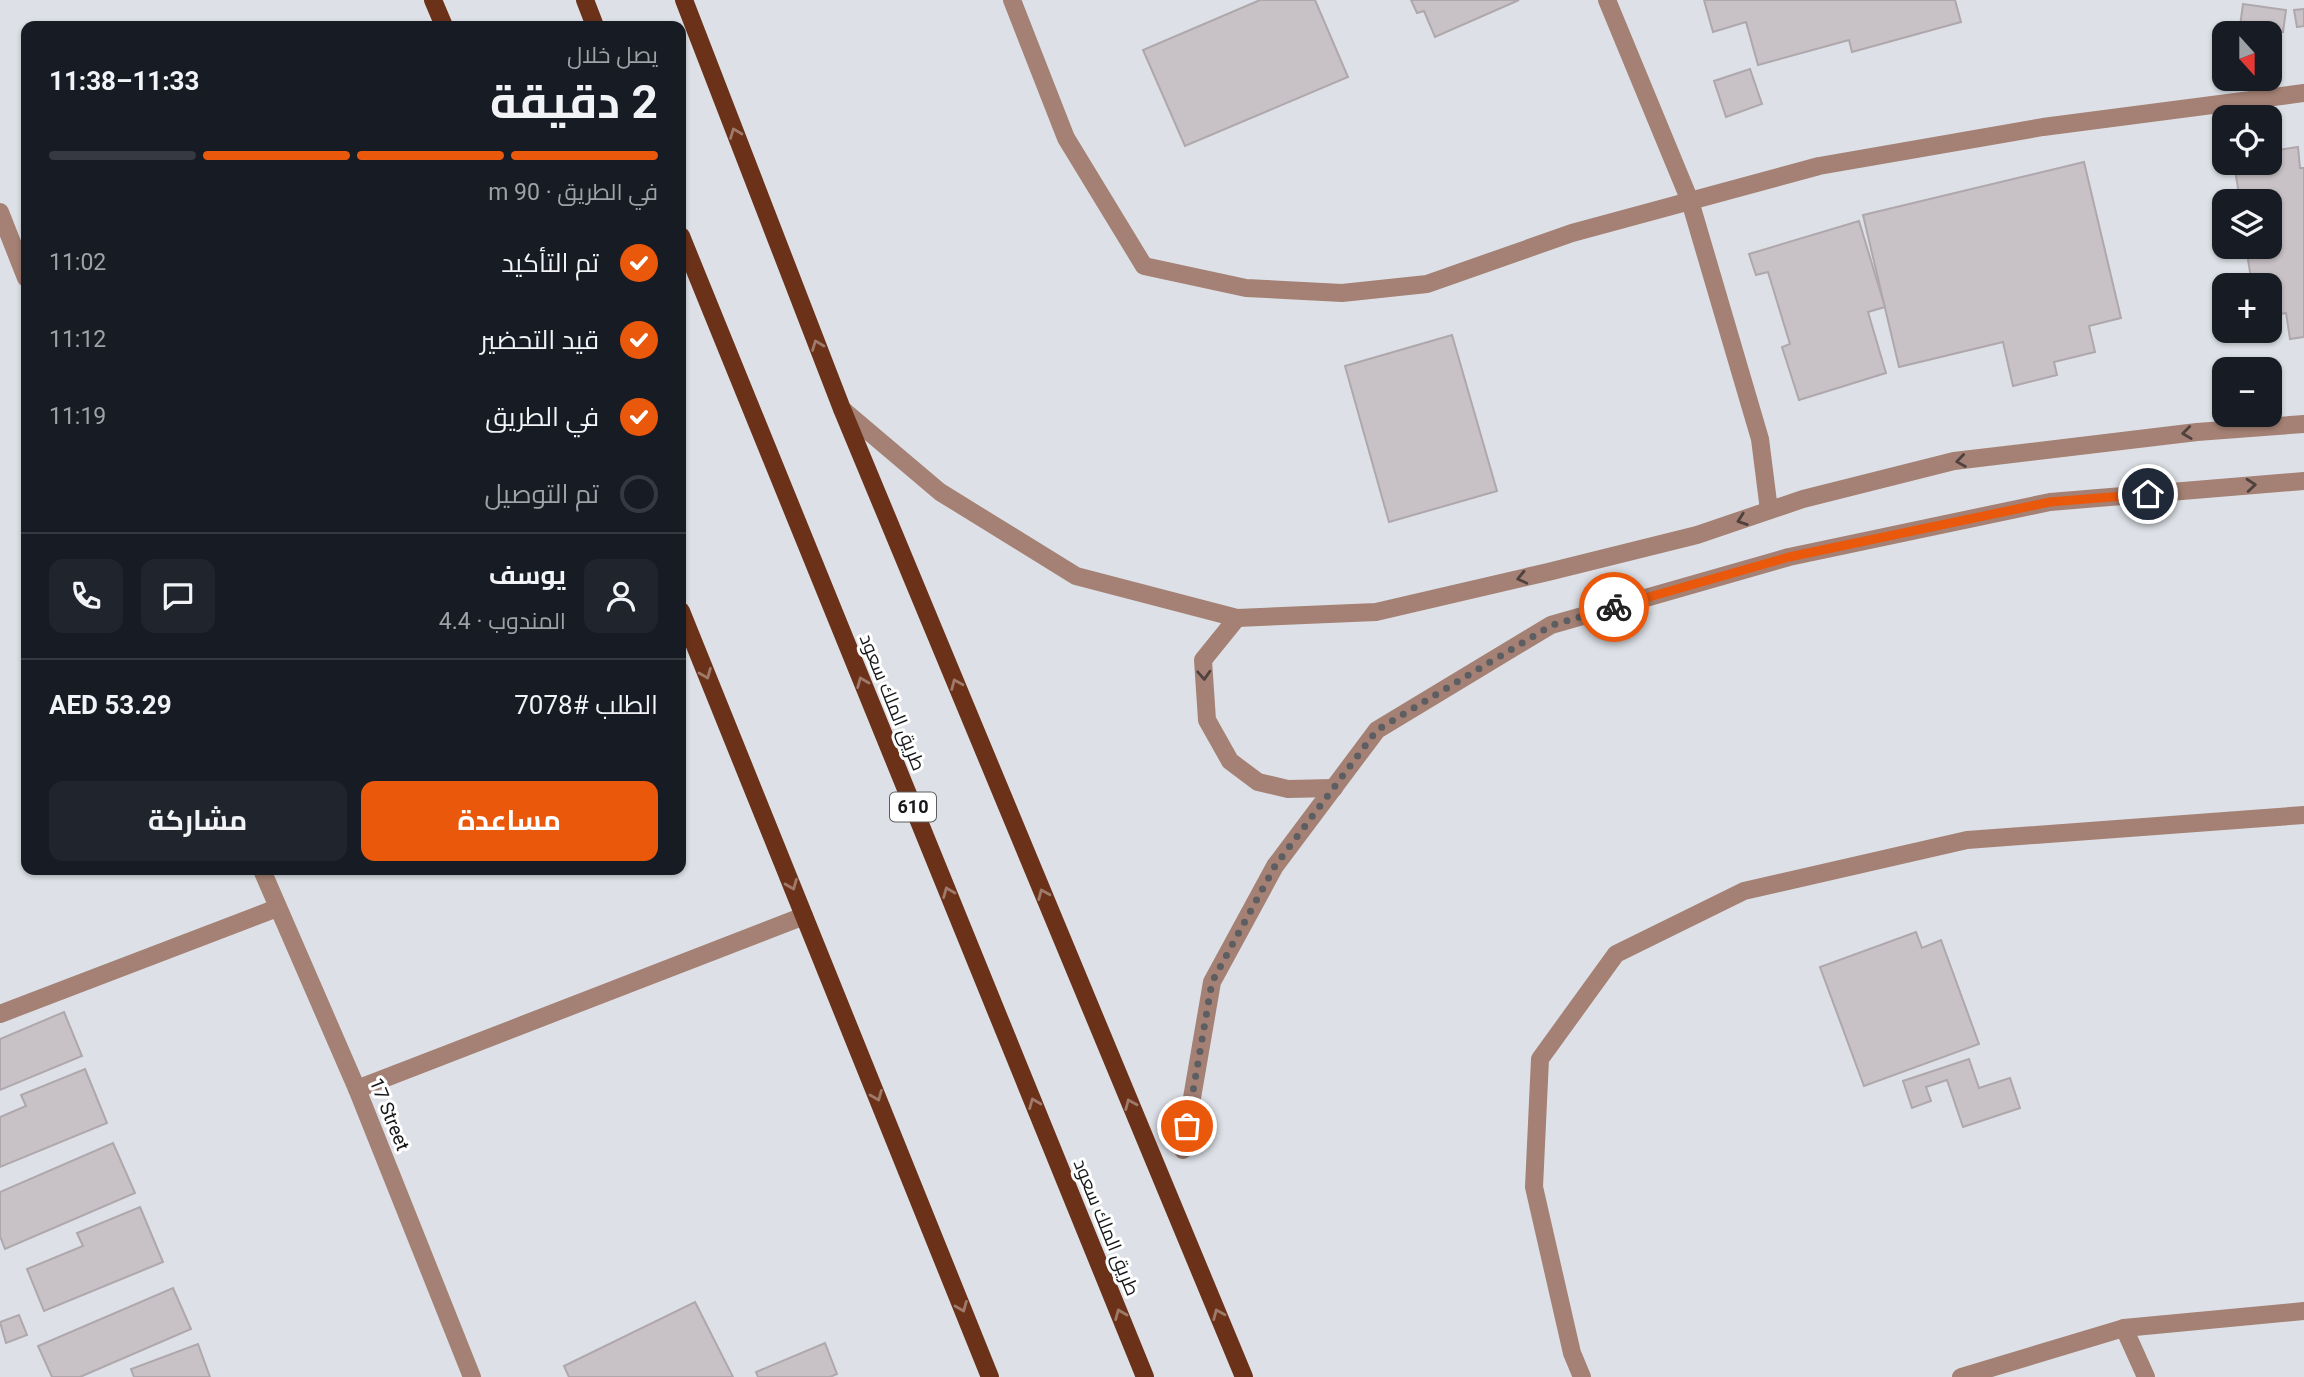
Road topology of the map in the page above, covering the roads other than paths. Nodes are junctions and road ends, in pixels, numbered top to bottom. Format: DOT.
graph roads {
  1 [pos="433,0"];
  2 [pos="584,0"];
  3 [pos="684,0"];
  4 [pos="1012,0"];
  5 [pos="1607,0"];
  6 [pos="442,21"];
  7 [pos="593,21"];
  8 [pos="2304,93"];
  9 [pos="1690,201"];
  10 [pos="0,212"];
  11 [pos="686,248"];
  12 [pos="21,265"];
  13 [pos="842,409"];
  14 [pos="2304,424"];
  15 [pos="2304,481"];
  16 [pos="1769,510"];
  17 [pos="1237,618"];
  18 [pos="686,623"];
  19 [pos="1334,788"];
  20 [pos="2304,815"];
  21 [pos="264,875"];
  22 [pos="277,908"];
  23 [pos="804,916"];
  24 [pos="0,1014"];
  25 [pos="357,1089"];
  26 [pos="1183,1150"];
  27 [pos="2304,1311"];
  28 [pos="2124,1328"];
  29 [pos="472,1377"];
  30 [pos="990,1377"];
  31 [pos="1145,1377"];
  32 [pos="1244,1377"];
  33 [pos="1582,1377"];
  34 [pos="1961,1377"];
  35 [pos="2146,1377"];
  1 -- 6 [label="main road"];
  2 -- 7 [label="main road"];
  13 -- 3 [label="main road, one-way"];
  4 -- 9 [label="street"];
  5 -- 9 [label="street"];
  8 -- 9 [label="street"];
  9 -- 16 [label="street"];
  10 -- 12 [label="street"];
  31 -- 11 [label="main road, طريق الملك سعود / 610, one-way"];
  13 -- 17 [label="street"];
  32 -- 13 [label="main road, one-way"];
  14 -- 16 [label="street, one-way"];
  19 -- 15 [label="street, one-way"];
  16 -- 17 [label="street, one-way"];
  17 -- 19 [label="street, one-way"];
  18 -- 23 [label="main road, one-way"];
  19 -- 26 [label="street"];
  20 -- 33 [label="street"];
  21 -- 22 [label="street, 17 Street"];
  22 -- 24 [label="street"];
  22 -- 25 [label="street, 17 Street"];
  23 -- 25 [label="street"];
  23 -- 30 [label="main road, one-way"];
  25 -- 29 [label="street, 17 Street"];
  27 -- 28 [label="street"];
  28 -- 34 [label="street"];
  28 -- 35 [label="street"];
}
